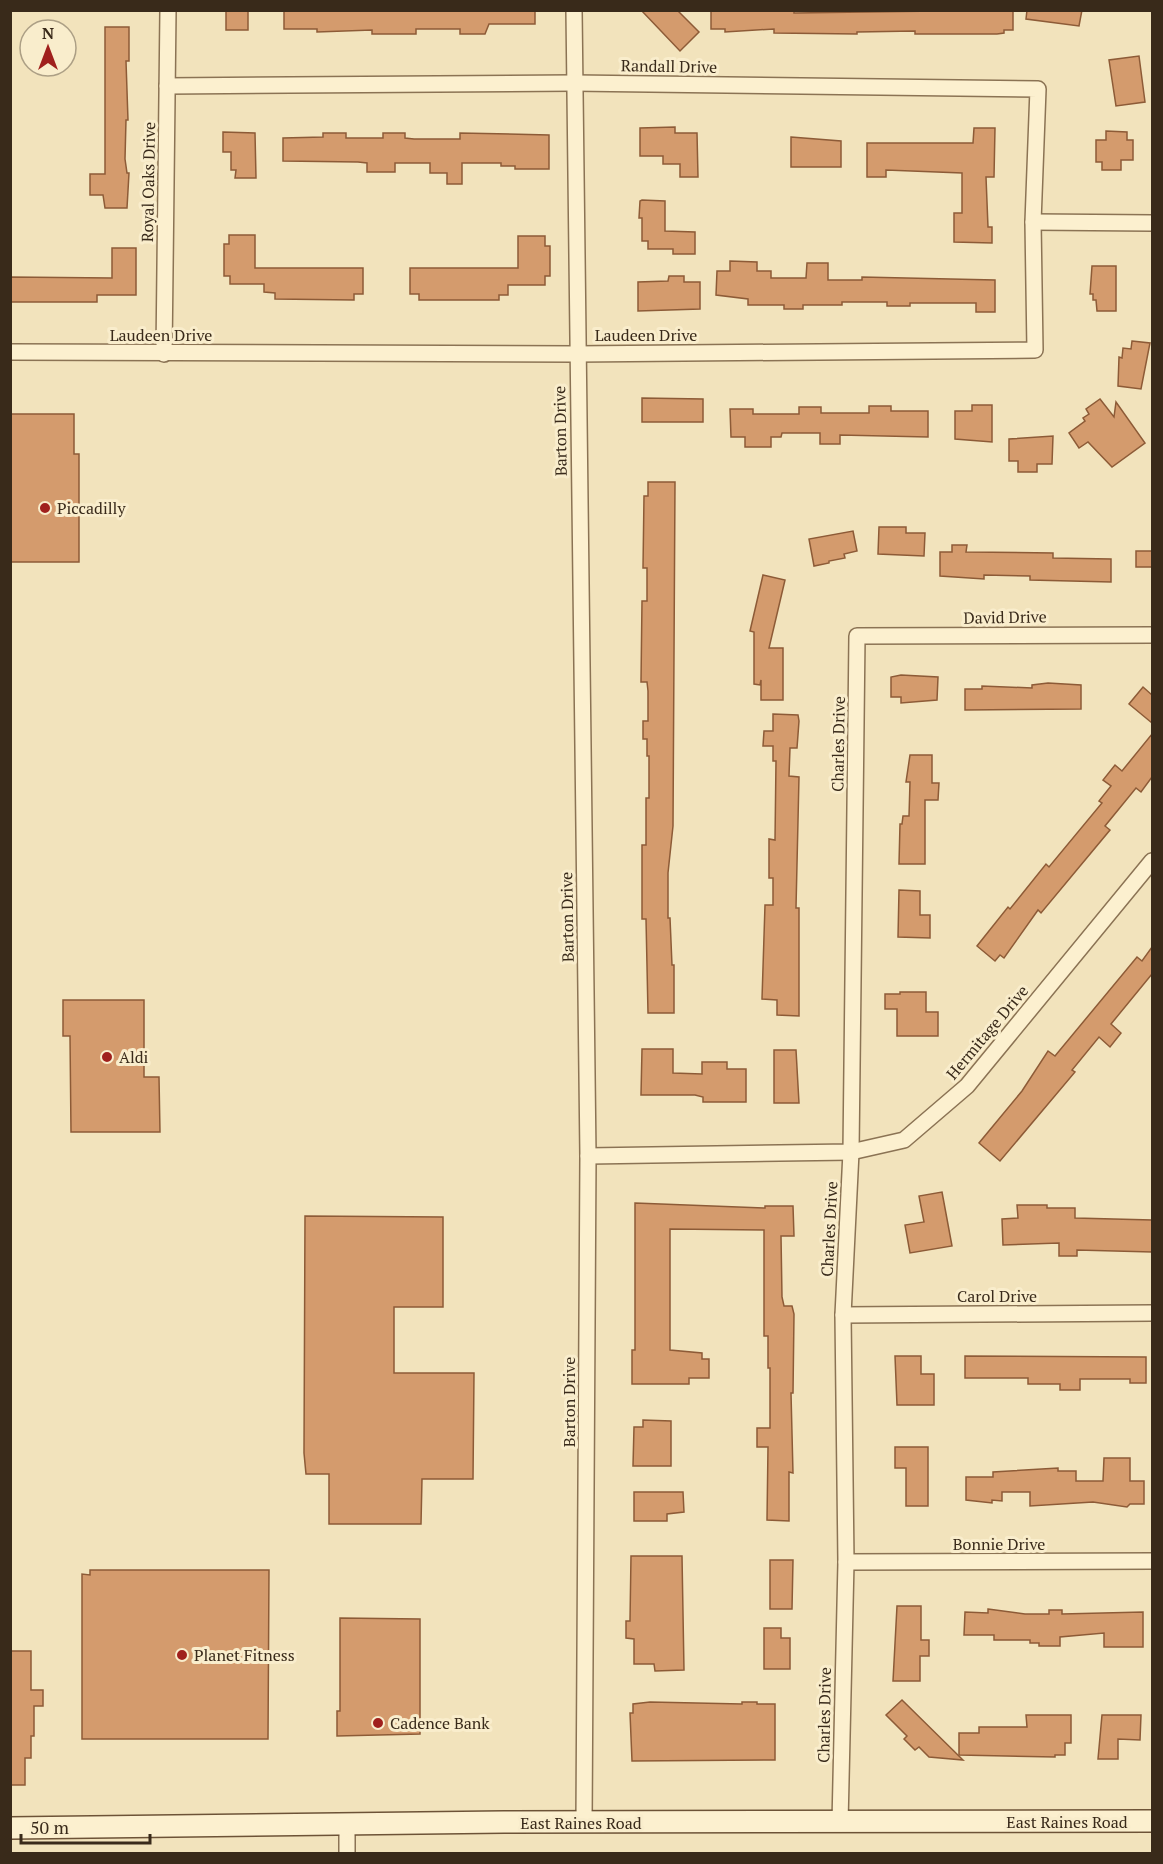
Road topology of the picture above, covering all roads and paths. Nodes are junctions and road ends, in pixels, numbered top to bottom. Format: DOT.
graph roads {
  1 [pos="168,10"];
  2 [pos="574,10"];
  3 [pos="574,83"];
  4 [pos="167,86"];
  5 [pos="1033,222"];
  6 [pos="1152,223"];
  7 [pos="10,352"];
  8 [pos="164,354"];
  9 [pos="576,354"];
  10 [pos="1152,635"];
  11 [pos="857,636"];
  12 [pos="1152,861"];
  13 [pos="851,1152"];
  14 [pos="588,1156"];
  15 [pos="1152,1313"];
  16 [pos="843,1315"];
  17 [pos="1152,1561"];
  18 [pos="846,1562"];
  19 [pos="1152,1821"];
  20 [pos="584,1823"];
  21 [pos="840,1823"];
  22 [pos="347,1824"];
  23 [pos="10,1828"];
  24 [pos="347,1854"];
  1 -- 4 [label="street, Royal Oaks Drive"];
  2 -- 3 [label="street, Barton Drive"];
  3 -- 4 [label="street, Randall Drive"];
  3 -- 5 [label="street, Randall Drive"];
  3 -- 9 [label="street, Barton Drive"];
  4 -- 8 [label="street, Royal Oaks Drive"];
  5 -- 6 [label="street"];
  5 -- 9 [label="street, Laudeen Drive"];
  7 -- 8 [label="street, Laudeen Drive"];
  8 -- 9 [label="street, Laudeen Drive"];
  9 -- 14 [label="street, Barton Drive"];
  10 -- 11 [label="street, David Drive"];
  11 -- 13 [label="street, Charles Drive"];
  12 -- 13 [label="street, Hermitage Drive"];
  13 -- 14 [label="street, Hermitage Drive"];
  13 -- 16 [label="street, Charles Drive"];
  14 -- 20 [label="street, Barton Drive"];
  15 -- 16 [label="street, Carol Drive"];
  16 -- 18 [label="street, Charles Drive"];
  17 -- 18 [label="street, Bonnie Drive"];
  18 -- 21 [label="street, Charles Drive"];
  19 -- 21 [label="main road, East Raines Road"];
  20 -- 21 [label="main road, East Raines Road"];
  20 -- 22 [label="main road, East Raines Road"];
  22 -- 23 [label="main road, East Raines Road"];
  22 -- 24 [label="street"];
}
